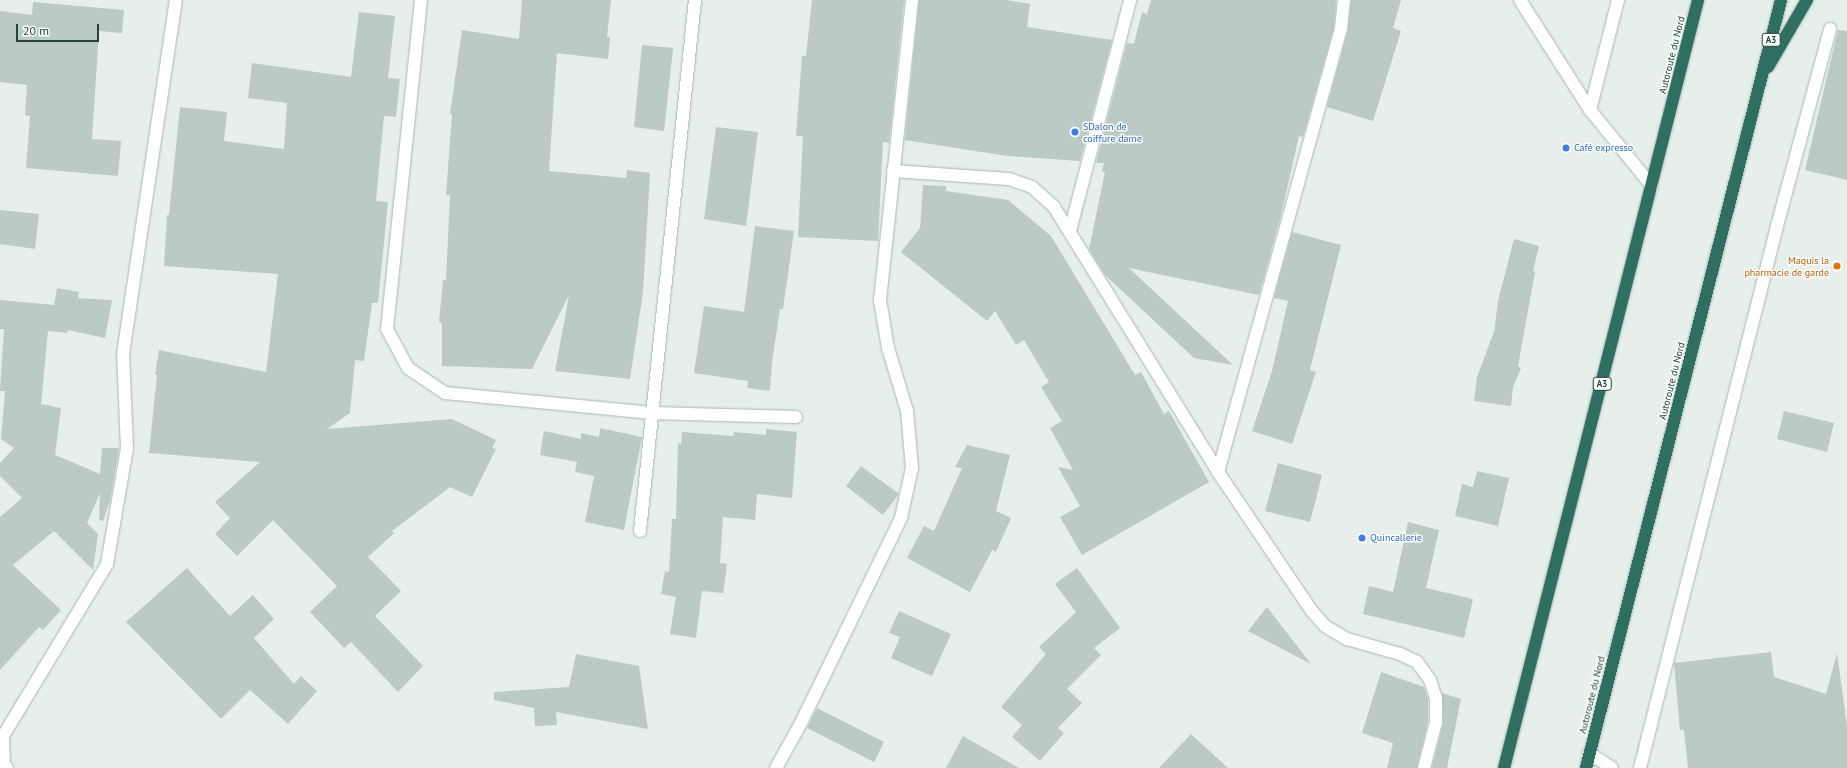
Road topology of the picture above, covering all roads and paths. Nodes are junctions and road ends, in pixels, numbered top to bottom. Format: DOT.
graph roads {
  1 [pos="176,0"];
  2 [pos="421,0"];
  3 [pos="695,0"];
  4 [pos="912,0"];
  5 [pos="1130,0"];
  6 [pos="1344,0"];
  7 [pos="1520,0"];
  8 [pos="1618,0"];
  9 [pos="1698,0"];
  10 [pos="1781,0"];
  11 [pos="1807,0"];
  12 [pos="1830,30"];
  13 [pos="1761,80"];
  14 [pos="1590,110"];
  15 [pos="893,171"];
  16 [pos="1652,186"];
  17 [pos="1070,231"];
  18 [pos="652,413"];
  19 [pos="796,416"];
  20 [pos="1218,472"];
  21 [pos="640,531"];
  22 [pos="2,740"];
  23 [pos="1590,754"];
  24 [pos="7,768"];
  25 [pos="776,768"];
  26 [pos="1424,768"];
  27 [pos="1504,768"];
  28 [pos="1586,768"];
  29 [pos="1612,768"];
  30 [pos="1640,768"];
  1 -- 22 [label="street"];
  2 -- 18 [label="street"];
  3 -- 18 [label="street"];
  4 -- 15 [label="street"];
  5 -- 17 [label="street"];
  6 -- 20 [label="street"];
  7 -- 14 [label="street"];
  8 -- 14 [label="street"];
  9 -- 16 [label="highway, Autoroute du Nord / A3"];
  10 -- 13 [label="highway, Autoroute du Nord / A3"];
  11 -- 13 [label="highway"];
  12 -- 30 [label="street"];
  13 -- 23 [label="highway, Autoroute du Nord / A3"];
  14 -- 16 [label="street"];
  15 -- 17 [label="street"];
  15 -- 25 [label="street"];
  16 -- 27 [label="highway, Autoroute du Nord / A3"];
  17 -- 20 [label="street"];
  18 -- 19 [label="street"];
  18 -- 21 [label="street"];
  20 -- 26 [label="street"];
  22 -- 24 [label="street"];
  23 -- 28 [label="highway, Autoroute du Nord / A3"];
  23 -- 29 [label="street"];
}
